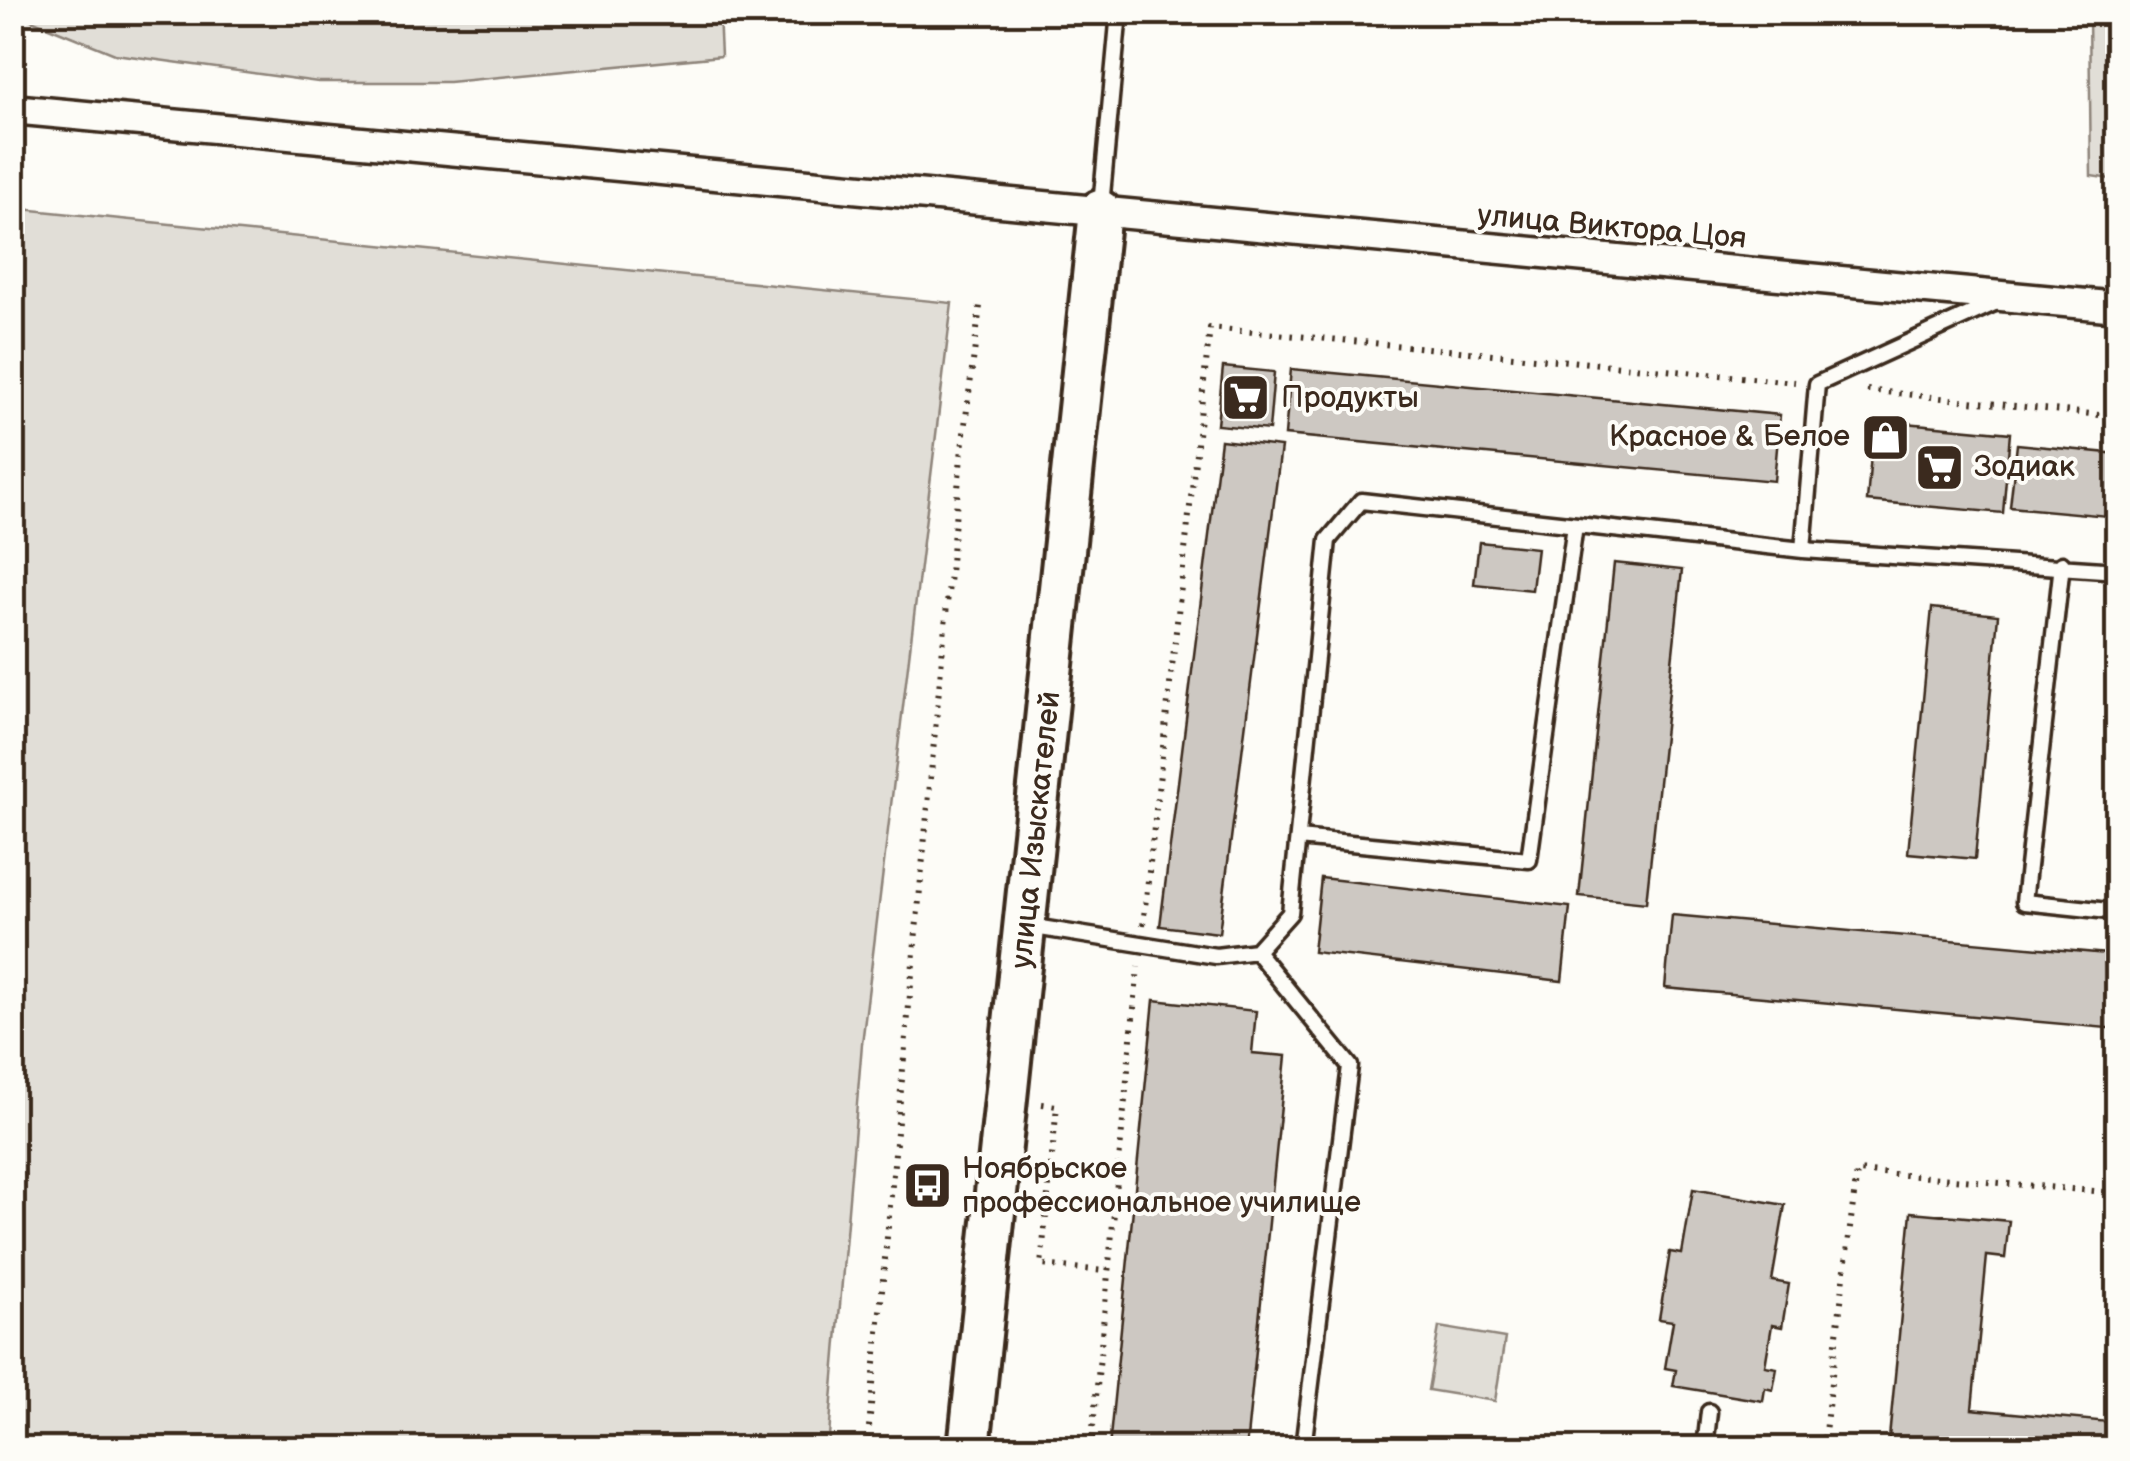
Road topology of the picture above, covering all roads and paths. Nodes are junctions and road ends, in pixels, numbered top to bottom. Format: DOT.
graph roads {
  1 [pos="1118,12"];
  2 [pos="12,109"];
  3 [pos="1100,211"];
  4 [pos="2011,296"];
  5 [pos="980,306"];
  6 [pos="2118,307"];
  7 [pos="1817,384"];
  8 [pos="2118,417"];
  9 [pos="1575,525"];
  10 [pos="1804,550"];
  11 [pos="2062,564"];
  12 [pos="2118,571"];
  13 [pos="1298,838"];
  14 [pos="2118,912"];
  15 [pos="1027,926"];
  16 [pos="1140,944"];
  17 [pos="1256,951"];
  18 [pos="1005,1100"];
  19 [pos="2118,1193"];
  20 [pos="1106,1271"];
  21 [pos="1709,1412"];
  22 [pos="867,1448"];
  23 [pos="968,1448"];
  24 [pos="1092,1448"];
  25 [pos="1303,1448"];
  26 [pos="1705,1448"];
  27 [pos="1823,1448"];
  1 -- 3 [label="lane"];
  2 -- 3 [label="street, улица Виктора Цоя"];
  3 -- 4 [label="street, улица Виктора Цоя"];
  3 -- 15 [label="street, улица Изыскателей"];
  4 -- 6 [label="street, улица Виктора Цоя"];
  4 -- 7 [label="lane"];
  5 -- 22 [label="path"];
  7 -- 8 [label="path"];
  7 -- 10 [label="lane"];
  7 -- 16 [label="path"];
  9 -- 10 [label="lane"];
  9 -- 13 [label="lane"];
  9 -- 13 [label="lane"];
  10 -- 11 [label="lane"];
  11 -- 12 [label="lane"];
  11 -- 14 [label="lane"];
  13 -- 17 [label="lane"];
  15 -- 16 [label="lane"];
  15 -- 18 [label="street, улица Изыскателей"];
  16 -- 17 [label="lane"];
  16 -- 20 [label="path"];
  17 -- 25 [label="lane"];
  18 -- 20 [label="path"];
  18 -- 23 [label="street, улица Изыскателей"];
  19 -- 27 [label="path"];
  20 -- 24 [label="path"];
  21 -- 26 [label="lane"];
}
